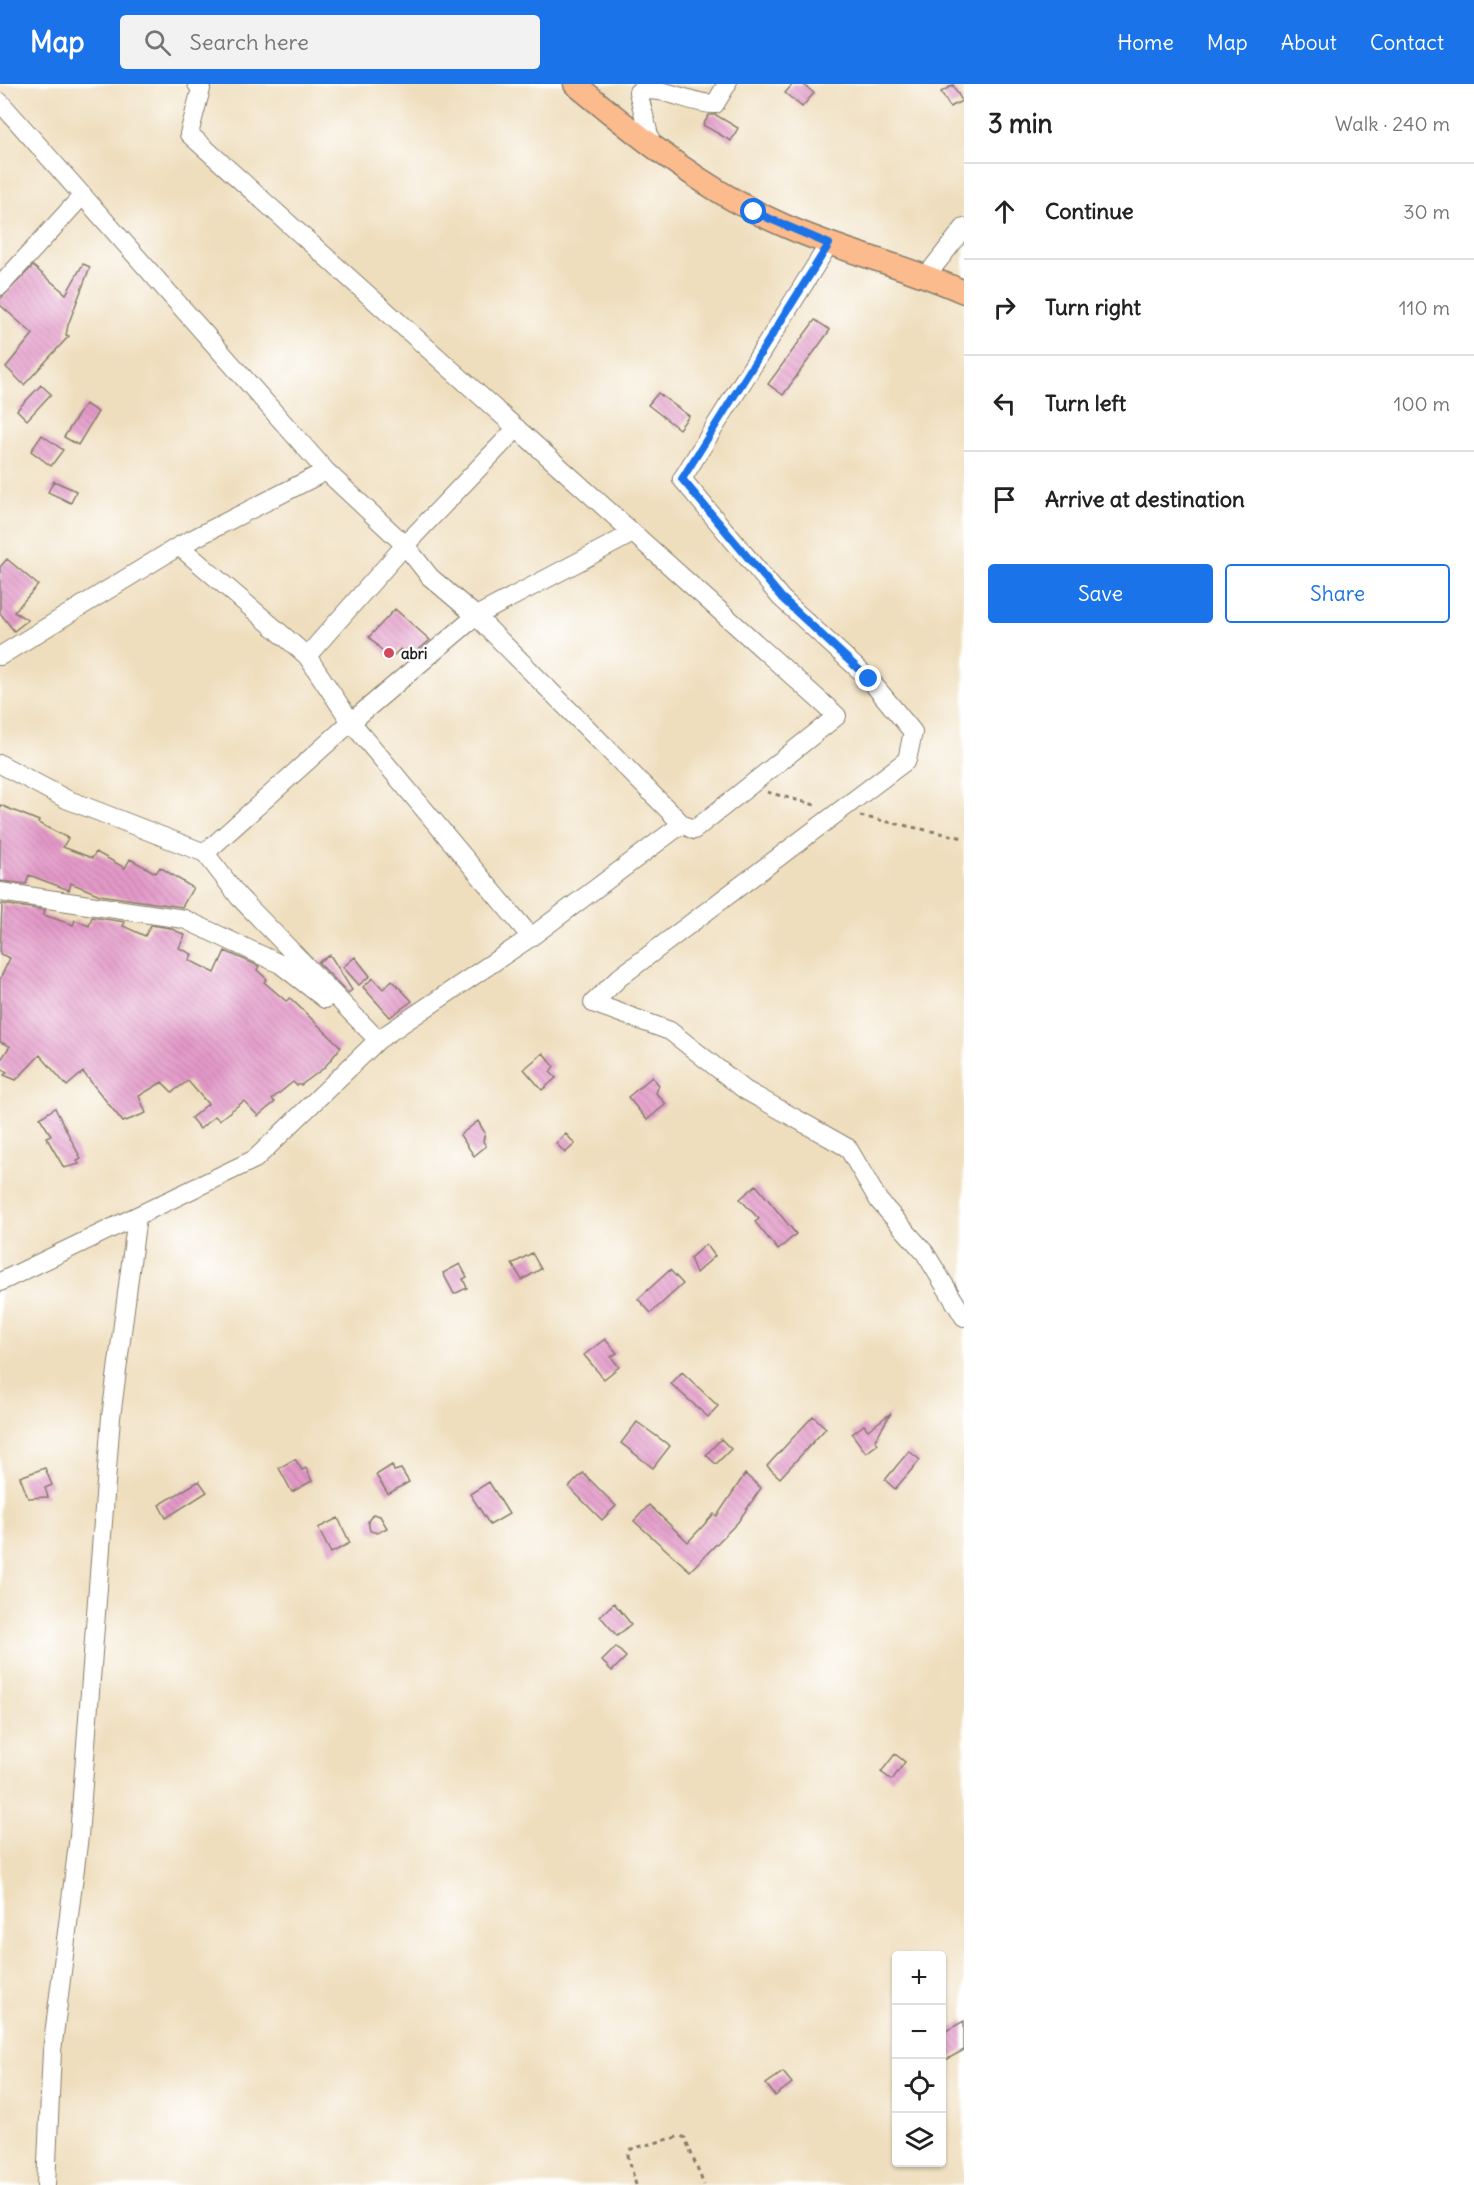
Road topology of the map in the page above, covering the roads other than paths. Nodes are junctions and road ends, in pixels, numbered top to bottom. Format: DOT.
graph roads {
  1 [pos="197,84"];
  2 [pos="575,84"];
  3 [pos="727,84"];
  4 [pos="635,88"];
  5 [pos="0,102"];
  6 [pos="651,143"];
  7 [pos="83,195"];
  8 [pos="964,228"];
  9 [pos="829,244"];
  10 [pos="927,275"];
  11 [pos="0,286"];
  12 [pos="964,292"];
  13 [pos="517,428"];
  14 [pos="326,471"];
  15 [pos="633,532"];
  16 [pos="405,545"];
  17 [pos="179,546"];
  18 [pos="476,616"];
  19 [pos="0,656"];
  20 [pos="307,656"];
  21 [pos="351,722"];
  22 [pos="0,764"];
  23 [pos="682,824"];
  24 [pos="205,853"];
  25 [pos="0,892"];
  26 [pos="531,937"];
  27 [pos="378,1040"];
  28 [pos="137,1216"];
  29 [pos="0,1282"];
  30 [pos="964,1317"];
  31 [pos="46,2185"];
  1 -- 13 [label="street"];
  2 -- 6 [label="main road"];
  3 -- 4 [label="street"];
  4 -- 6 [label="street"];
  5 -- 7 [label="street"];
  6 -- 9 [label="main road"];
  7 -- 11 [label="street"];
  7 -- 14 [label="street"];
  8 -- 10 [label="street"];
  9 -- 10 [label="main road"];
  9 -- 30 [label="street"];
  10 -- 12 [label="main road"];
  13 -- 15 [label="street"];
  13 -- 16 [label="street"];
  14 -- 16 [label="street"];
  14 -- 17 [label="street"];
  15 -- 18 [label="street"];
  15 -- 23 [label="street"];
  16 -- 18 [label="street"];
  16 -- 20 [label="street"];
  17 -- 19 [label="street"];
  17 -- 20 [label="street"];
  18 -- 21 [label="street"];
  18 -- 23 [label="street"];
  20 -- 21 [label="street"];
  21 -- 24 [label="street"];
  21 -- 26 [label="street"];
  22 -- 24 [label="street"];
  23 -- 26 [label="street"];
  24 -- 27 [label="street"];
  25 -- 27 [label="street"];
  26 -- 27 [label="street"];
  27 -- 28 [label="street"];
  28 -- 29 [label="street"];
  28 -- 31 [label="street"];
}
